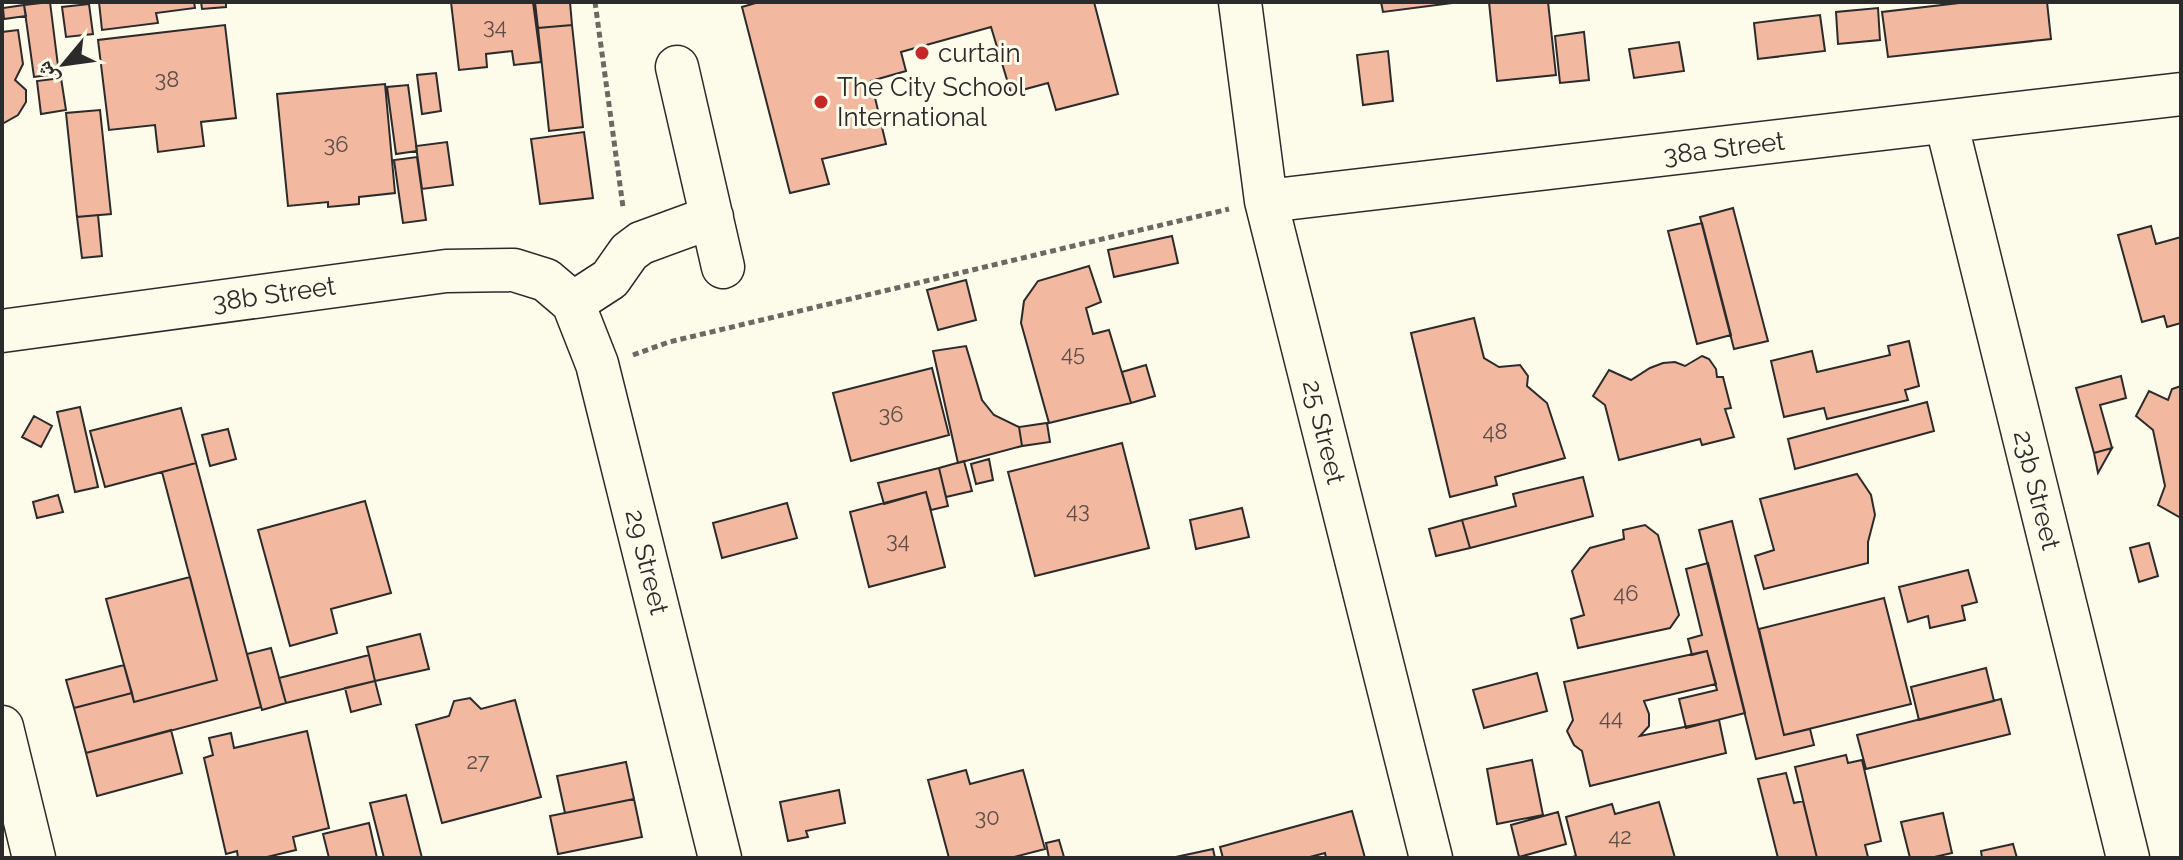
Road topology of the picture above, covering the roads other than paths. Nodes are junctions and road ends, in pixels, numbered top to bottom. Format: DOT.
graph roads {
  1 [pos="1240,2"];
  2 [pos="677,67"];
  3 [pos="2181,94"];
  4 [pos="1946,122"];
  5 [pos="1266,201"];
  6 [pos="712,217"];
  7 [pos="723,267"];
  8 [pos="560,292"];
  9 [pos="2,331"];
  10 [pos="2,727"];
  11 [pos="34,858"];
  12 [pos="720,858"];
  13 [pos="1431,858"];
  14 [pos="2128,858"];
  1 -- 5 [label="street, 25 Street"];
  2 -- 6 [label="street"];
  3 -- 4 [label="street, 38a Street"];
  4 -- 5 [label="street, 38a Street"];
  4 -- 14 [label="street, 23b Street"];
  5 -- 13 [label="street, 25 Street"];
  6 -- 7 [label="street"];
  6 -- 8 [label="street"];
  8 -- 9 [label="street, 38b Street"];
  8 -- 12 [label="street, 29 Street"];
  10 -- 11 [label="street"];
}
